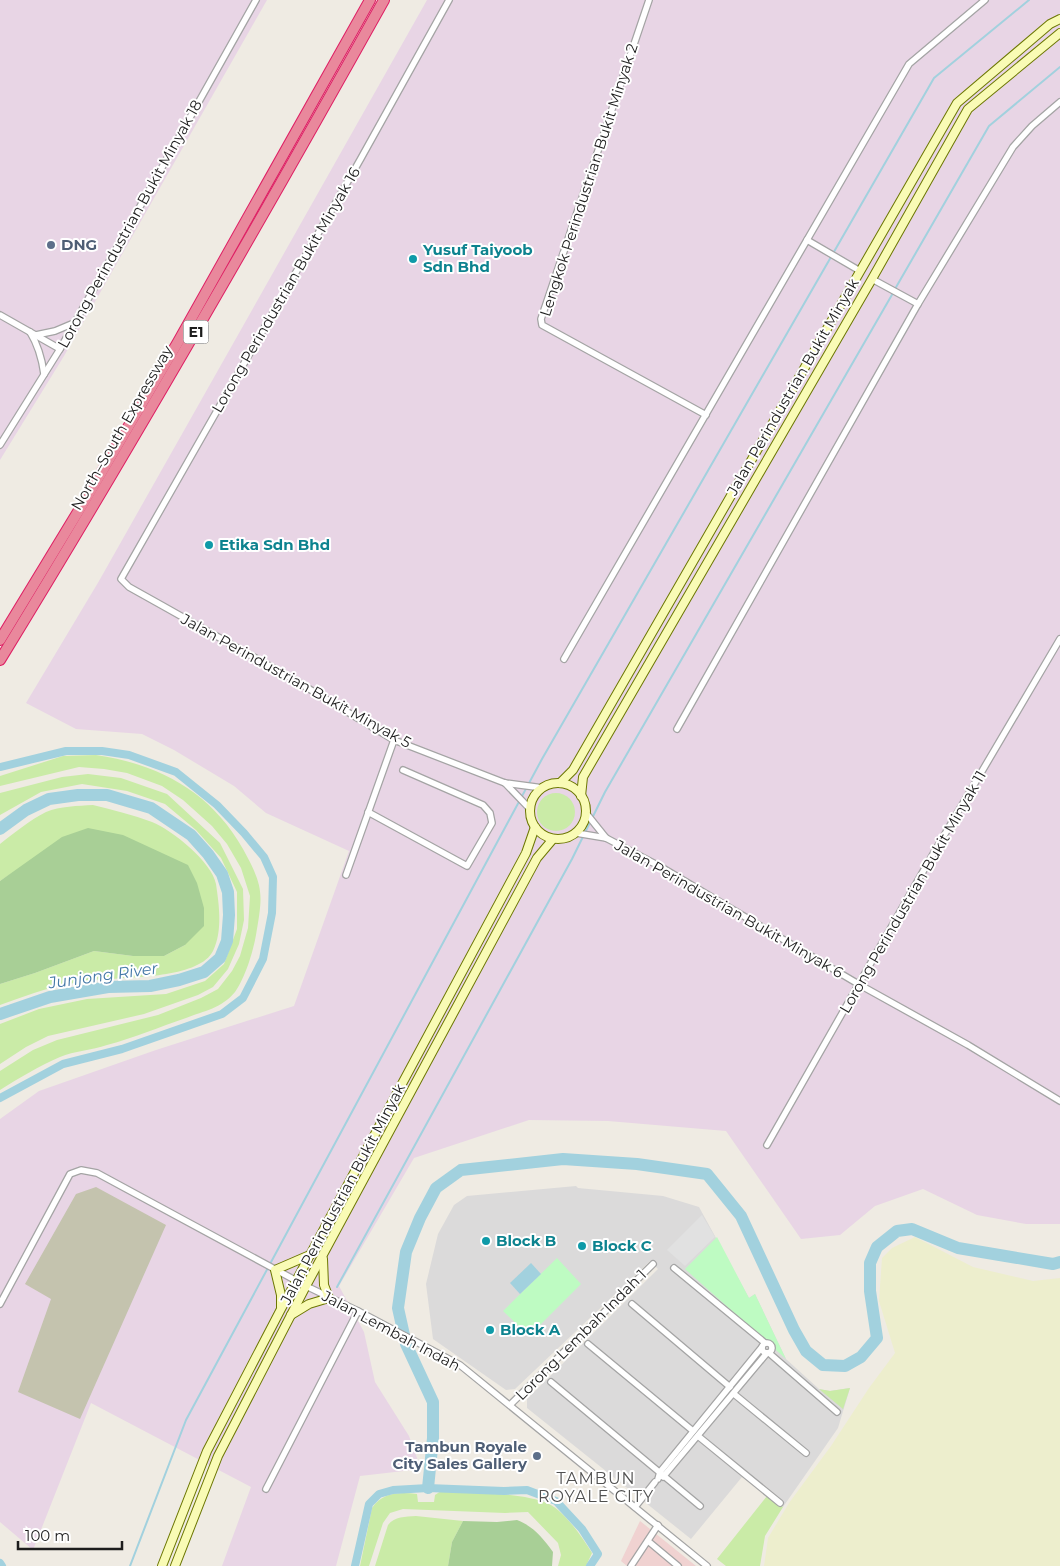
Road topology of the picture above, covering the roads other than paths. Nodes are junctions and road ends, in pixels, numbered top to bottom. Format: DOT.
graph roads {
  1 [pos="256,0"];
  2 [pos="370,0"];
  3 [pos="384,0"];
  4 [pos="449,0"];
  5 [pos="649,0"];
  6 [pos="985,0"];
  7 [pos="1060,19"];
  8 [pos="1060,33"];
  9 [pos="1060,102"];
  10 [pos="807,240"];
  11 [pos="856,269"];
  12 [pos="876,281"];
  13 [pos="918,304"];
  14 [pos="0,315"];
  15 [pos="74,324"];
  16 [pos="29,332"];
  17 [pos="36,335"];
  18 [pos="60,349"];
  19 [pos="44,374"];
  20 [pos="706,415"];
  21 [pos="0,445"];
  22 [pos="121,579"];
  23 [pos="1060,639"];
  24 [pos="0,640"];
  25 [pos="564,659"];
  26 [pos="0,660"];
  27 [pos="677,729"];
  28 [pos="394,740"];
  29 [pos="403,770"];
  30 [pos="505,783"];
  31 [pos="560,783"];
  32 [pos="539,787"];
  33 [pos="581,796"];
  34 [pos="530,809"];
  35 [pos="368,812"];
  36 [pos="588,816"];
  37 [pos="535,827"];
  38 [pos="579,833"];
  39 [pos="606,838"];
  40 [pos="553,839"];
  41 [pos="346,875"];
  42 [pos="860,985"];
  43 [pos="1060,1101"];
  44 [pos="767,1145"];
  45 [pos="312,1254"];
  46 [pos="323,1257"];
  47 [pos="653,1264"];
  48 [pos="271,1268"];
  49 [pos="674,1268"];
  50 [pos="297,1282"];
  51 [pos="306,1286"];
  52 [pos="329,1298"];
  53 [pos="0,1304"];
  54 [pos="632,1304"];
  55 [pos="281,1309"];
  56 [pos="358,1311"];
  57 [pos="291,1315"];
  58 [pos="588,1344"];
  59 [pos="763,1345"];
  60 [pos="768,1353"];
  61 [pos="551,1382"];
  62 [pos="730,1387"];
  63 [pos="734,1394"];
  64 [pos="510,1405"];
  65 [pos="838,1412"];
  66 [pos="692,1432"];
  67 [pos="698,1436"];
  68 [pos="806,1453"];
  69 [pos="662,1475"];
  70 [pos="655,1482"];
  71 [pos="266,1489"];
  72 [pos="780,1503"];
  73 [pos="700,1506"];
  74 [pos="635,1507"];
  75 [pos="658,1525"];
  76 [pos="648,1541"];
  77 [pos="162,1566"];
  78 [pos="175,1566"];
  79 [pos="631,1566"];
  80 [pos="678,1566"];
  81 [pos="707,1566"];
  1 -- 15 [label="street, Lorong Perindustrian Bukit Minyak 18"];
  2 -- 24 [label="highway, North–South Expressway / E1"];
  3 -- 26 [label="highway, North–South Expressway / E1"];
  4 -- 22 [label="street, Lorong Perindustrian Bukit Minyak 16"];
  5 -- 20 [label="street, Lengkok Perindustrian Bukit Minyak 2"];
  6 -- 10 [label="street"];
  7 -- 11 [label="main road, Jalan Perindustrian Bukit Minyak"];
  8 -- 12 [label="main road, Jalan Perindustrian Bukit Minyak"];
  9 -- 13 [label="street"];
  10 -- 11 [label="street"];
  10 -- 20 [label="street"];
  11 -- 31 [label="main road, Jalan Perindustrian Bukit Minyak"];
  12 -- 13 [label="street"];
  12 -- 33 [label="main road, Jalan Perindustrian Bukit Minyak"];
  13 -- 27 [label="street"];
  14 -- 16 [label="street"];
  15 -- 17 [label="street"];
  15 -- 18 [label="street, Lorong Perindustrian Bukit Minyak 18"];
  16 -- 17 [label="street"];
  16 -- 19 [label="street"];
  17 -- 18 [label="street"];
  18 -- 19 [label="street, Lorong Perindustrian Bukit Minyak 18"];
  19 -- 21 [label="street, Lorong Perindustrian Bukit Minyak 18"];
  20 -- 25 [label="street"];
  22 -- 28 [label="street, Jalan Perindustrian Bukit Minyak 5"];
  23 -- 42 [label="street, Lorong Perindustrian Bukit Minyak 11"];
  28 -- 30 [label="street, Jalan Perindustrian Bukit Minyak 5"];
  28 -- 35 [label="street"];
  29 -- 35 [label="street"];
  30 -- 32 [label="street"];
  30 -- 34 [label="street"];
  31 -- 32 [label="main road"];
  31 -- 33 [label="main road"];
  32 -- 34 [label="main road"];
  33 -- 36 [label="main road"];
  34 -- 37 [label="main road"];
  35 -- 41 [label="street"];
  36 -- 38 [label="main road"];
  36 -- 39 [label="street"];
  37 -- 40 [label="main road"];
  37 -- 45 [label="main road, Jalan Perindustrian Bukit Minyak"];
  38 -- 39 [label="street"];
  38 -- 40 [label="main road"];
  39 -- 42 [label="street, Jalan Perindustrian Bukit Minyak 6"];
  40 -- 46 [label="main road, Jalan Perindustrian Bukit Minyak"];
  42 -- 43 [label="street, Jalan Perindustrian Bukit Minyak 6"];
  42 -- 44 [label="street, Lorong Perindustrian Bukit Minyak 11"];
  45 -- 48 [label="main road"];
  45 -- 50 [label="main road, Jalan Perindustrian Bukit Minyak"];
  46 -- 51 [label="main road, Jalan Perindustrian Bukit Minyak"];
  46 -- 52 [label="main road"];
  47 -- 64 [label="street, Lorong Lembah Indah 1"];
  48 -- 50 [label="street, Jalan Lembah Indah"];
  48 -- 53 [label="street, Jalan Lembah Indah"];
  48 -- 55 [label="main road"];
  49 -- 59 [label="street"];
  50 -- 51 [label="street, Jalan Lembah Indah"];
  50 -- 55 [label="main road, Jalan Perindustrian Bukit Minyak"];
  51 -- 52 [label="street, Jalan Lembah Indah"];
  51 -- 57 [label="main road, Jalan Perindustrian Bukit Minyak"];
  52 -- 56 [label="street, Jalan Lembah Indah"];
  52 -- 57 [label="main road"];
  54 -- 62 [label="street"];
  55 -- 77 [label="main road, Jalan Perindustrian Bukit Minyak"];
  56 -- 64 [label="street, Jalan Lembah Indah"];
  56 -- 71 [label="street"];
  57 -- 78 [label="main road, Jalan Perindustrian Bukit Minyak"];
  58 -- 66 [label="street"];
  59 -- 60 [label="street"];
  59 -- 62 [label="street"];
  60 -- 63 [label="street"];
  60 -- 65 [label="street"];
  61 -- 69 [label="street"];
  62 -- 66 [label="street"];
  63 -- 67 [label="street"];
  63 -- 68 [label="street"];
  64 -- 74 [label="street, Jalan Lembah Indah"];
  66 -- 69 [label="street"];
  67 -- 69 [label="street"];
  67 -- 72 [label="street"];
  69 -- 73 [label="street"];
  70 -- 74 [label="street"];
  74 -- 75 [label="street, Jalan Lembah Indah"];
  75 -- 76 [label="street"];
  75 -- 81 [label="street, Jalan Lembah Indah"];
  76 -- 79 [label="street"];
  76 -- 80 [label="street"];
}
